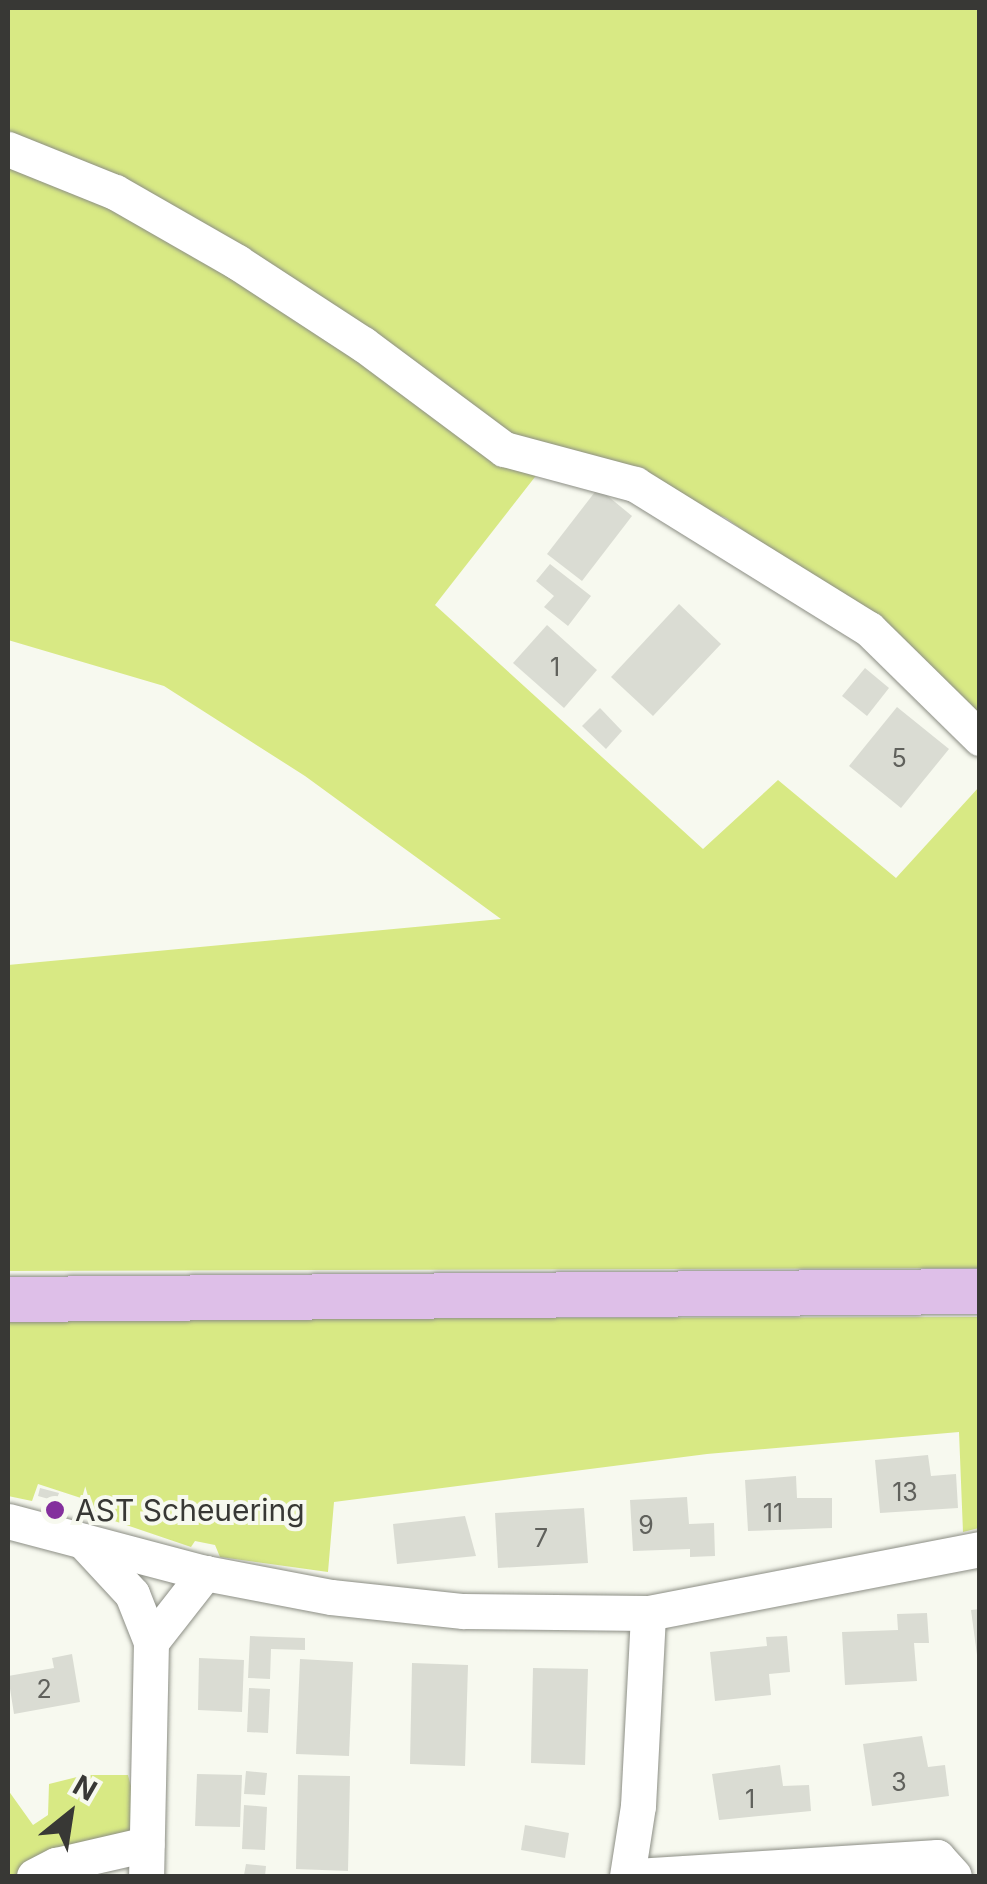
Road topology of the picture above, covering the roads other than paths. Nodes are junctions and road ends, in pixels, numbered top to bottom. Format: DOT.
graph roads {
  1 [pos="8,148"];
  2 [pos="980,738"];
  3 [pos="980,1291"];
  4 [pos="8,1298"];
  5 [pos="8,1522"];
  6 [pos="79,1538"];
  7 [pos="980,1550"];
  8 [pos="205,1573"];
  9 [pos="648,1613"];
  10 [pos="150,1642"];
  11 [pos="147,1860"];
  12 [pos="34,1876"];
  13 [pos="628,1876"];
  14 [pos="636,1876"];
  15 [pos="954,1876"];
  1 -- 2 [label="street"];
  3 -- 4 [label="main road"];
  5 -- 6 [label="street"];
  6 -- 8 [label="street"];
  6 -- 10 [label="street"];
  7 -- 9 [label="street"];
  8 -- 9 [label="street"];
  8 -- 10 [label="street"];
  9 -- 13 [label="street"];
  10 -- 11 [label="street"];
  11 -- 12 [label="street"];
  14 -- 15 [label="street"];
}
